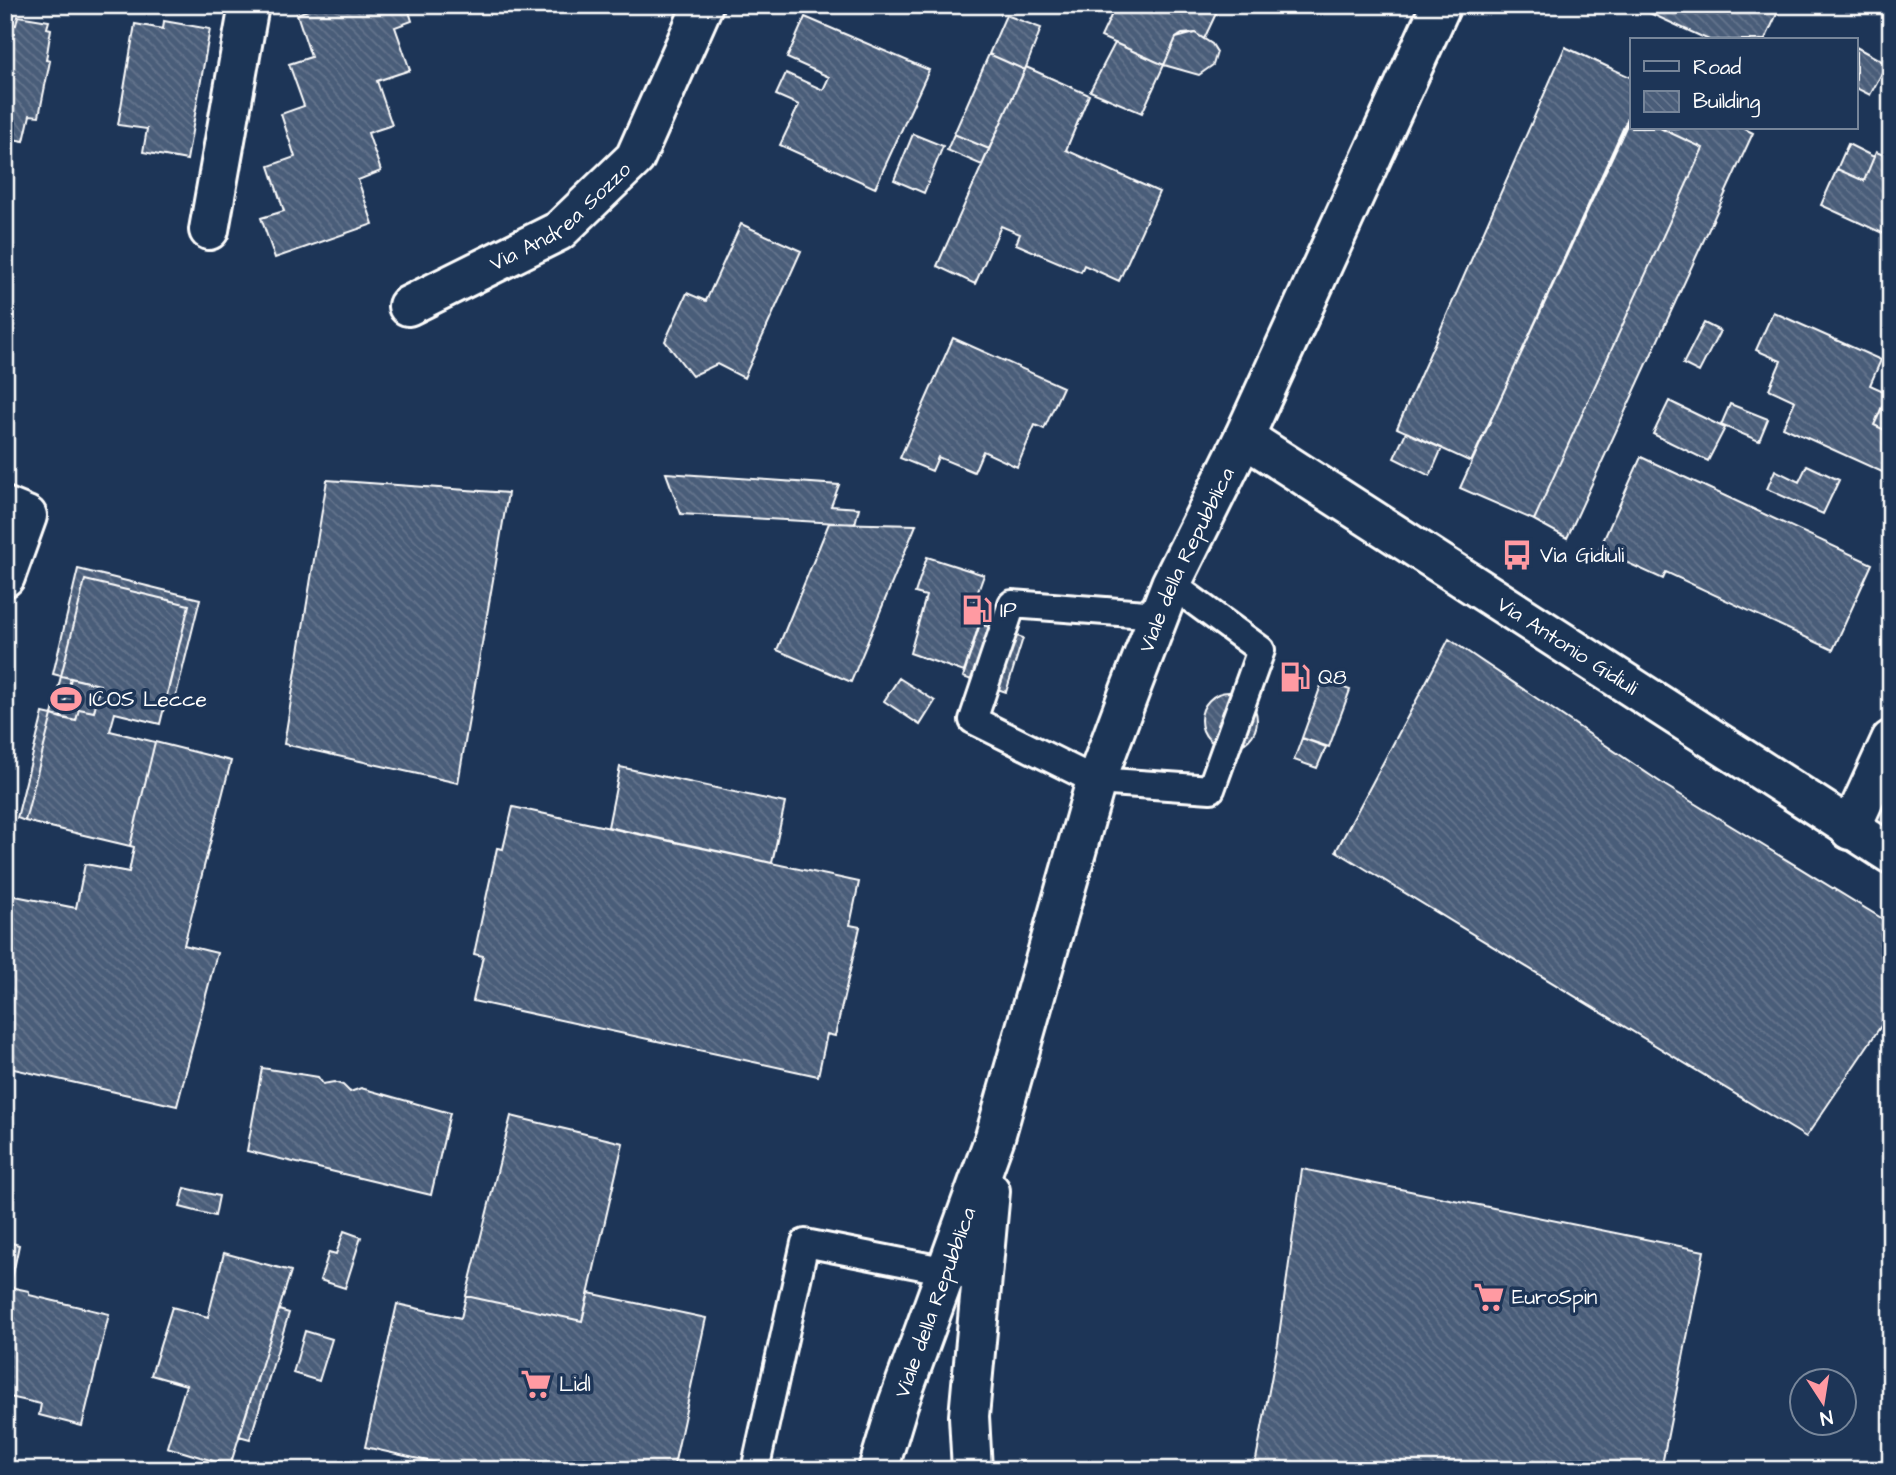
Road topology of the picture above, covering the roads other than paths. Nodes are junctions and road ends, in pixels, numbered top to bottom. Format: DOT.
graph roads {
  1 [pos="249,5"];
  2 [pos="703,5"];
  3 [pos="1441,5"];
  4 [pos="209,230"];
  5 [pos="408,306"];
  6 [pos="1244,437"];
  7 [pos="5,507"];
  8 [pos="5,577"];
  9 [pos="1165,600"];
  10 [pos="1891,740"];
  11 [pos="1096,781"];
  12 [pos="1850,830"];
  13 [pos="1891,854"];
  14 [pos="964,1274"];
  15 [pos="755,1470"];
  16 [pos="878,1470"];
  17 [pos="972,1470"];
  1 -- 4 [label="main road"];
  2 -- 5 [label="main road, Via Andrea Sozzo"];
  3 -- 6 [label="main road, Viale della Repubblica"];
  6 -- 9 [label="main road, Viale della Repubblica"];
  6 -- 12 [label="main road, Via Antonio Gidiuli"];
  7 -- 8 [label="main road"];
  9 -- 11 [label="main road, Viale della Repubblica"];
  9 -- 11 [label="lane"];
  9 -- 11 [label="lane"];
  10 -- 12 [label="main road"];
  11 -- 14 [label="main road, Viale della Repubblica"];
  12 -- 13 [label="main road, Via Antonio Gidiuli"];
  14 -- 15 [label="lane"];
  14 -- 16 [label="main road, Viale della Repubblica"];
  14 -- 17 [label="main road, Viale della Repubblica"];
}
